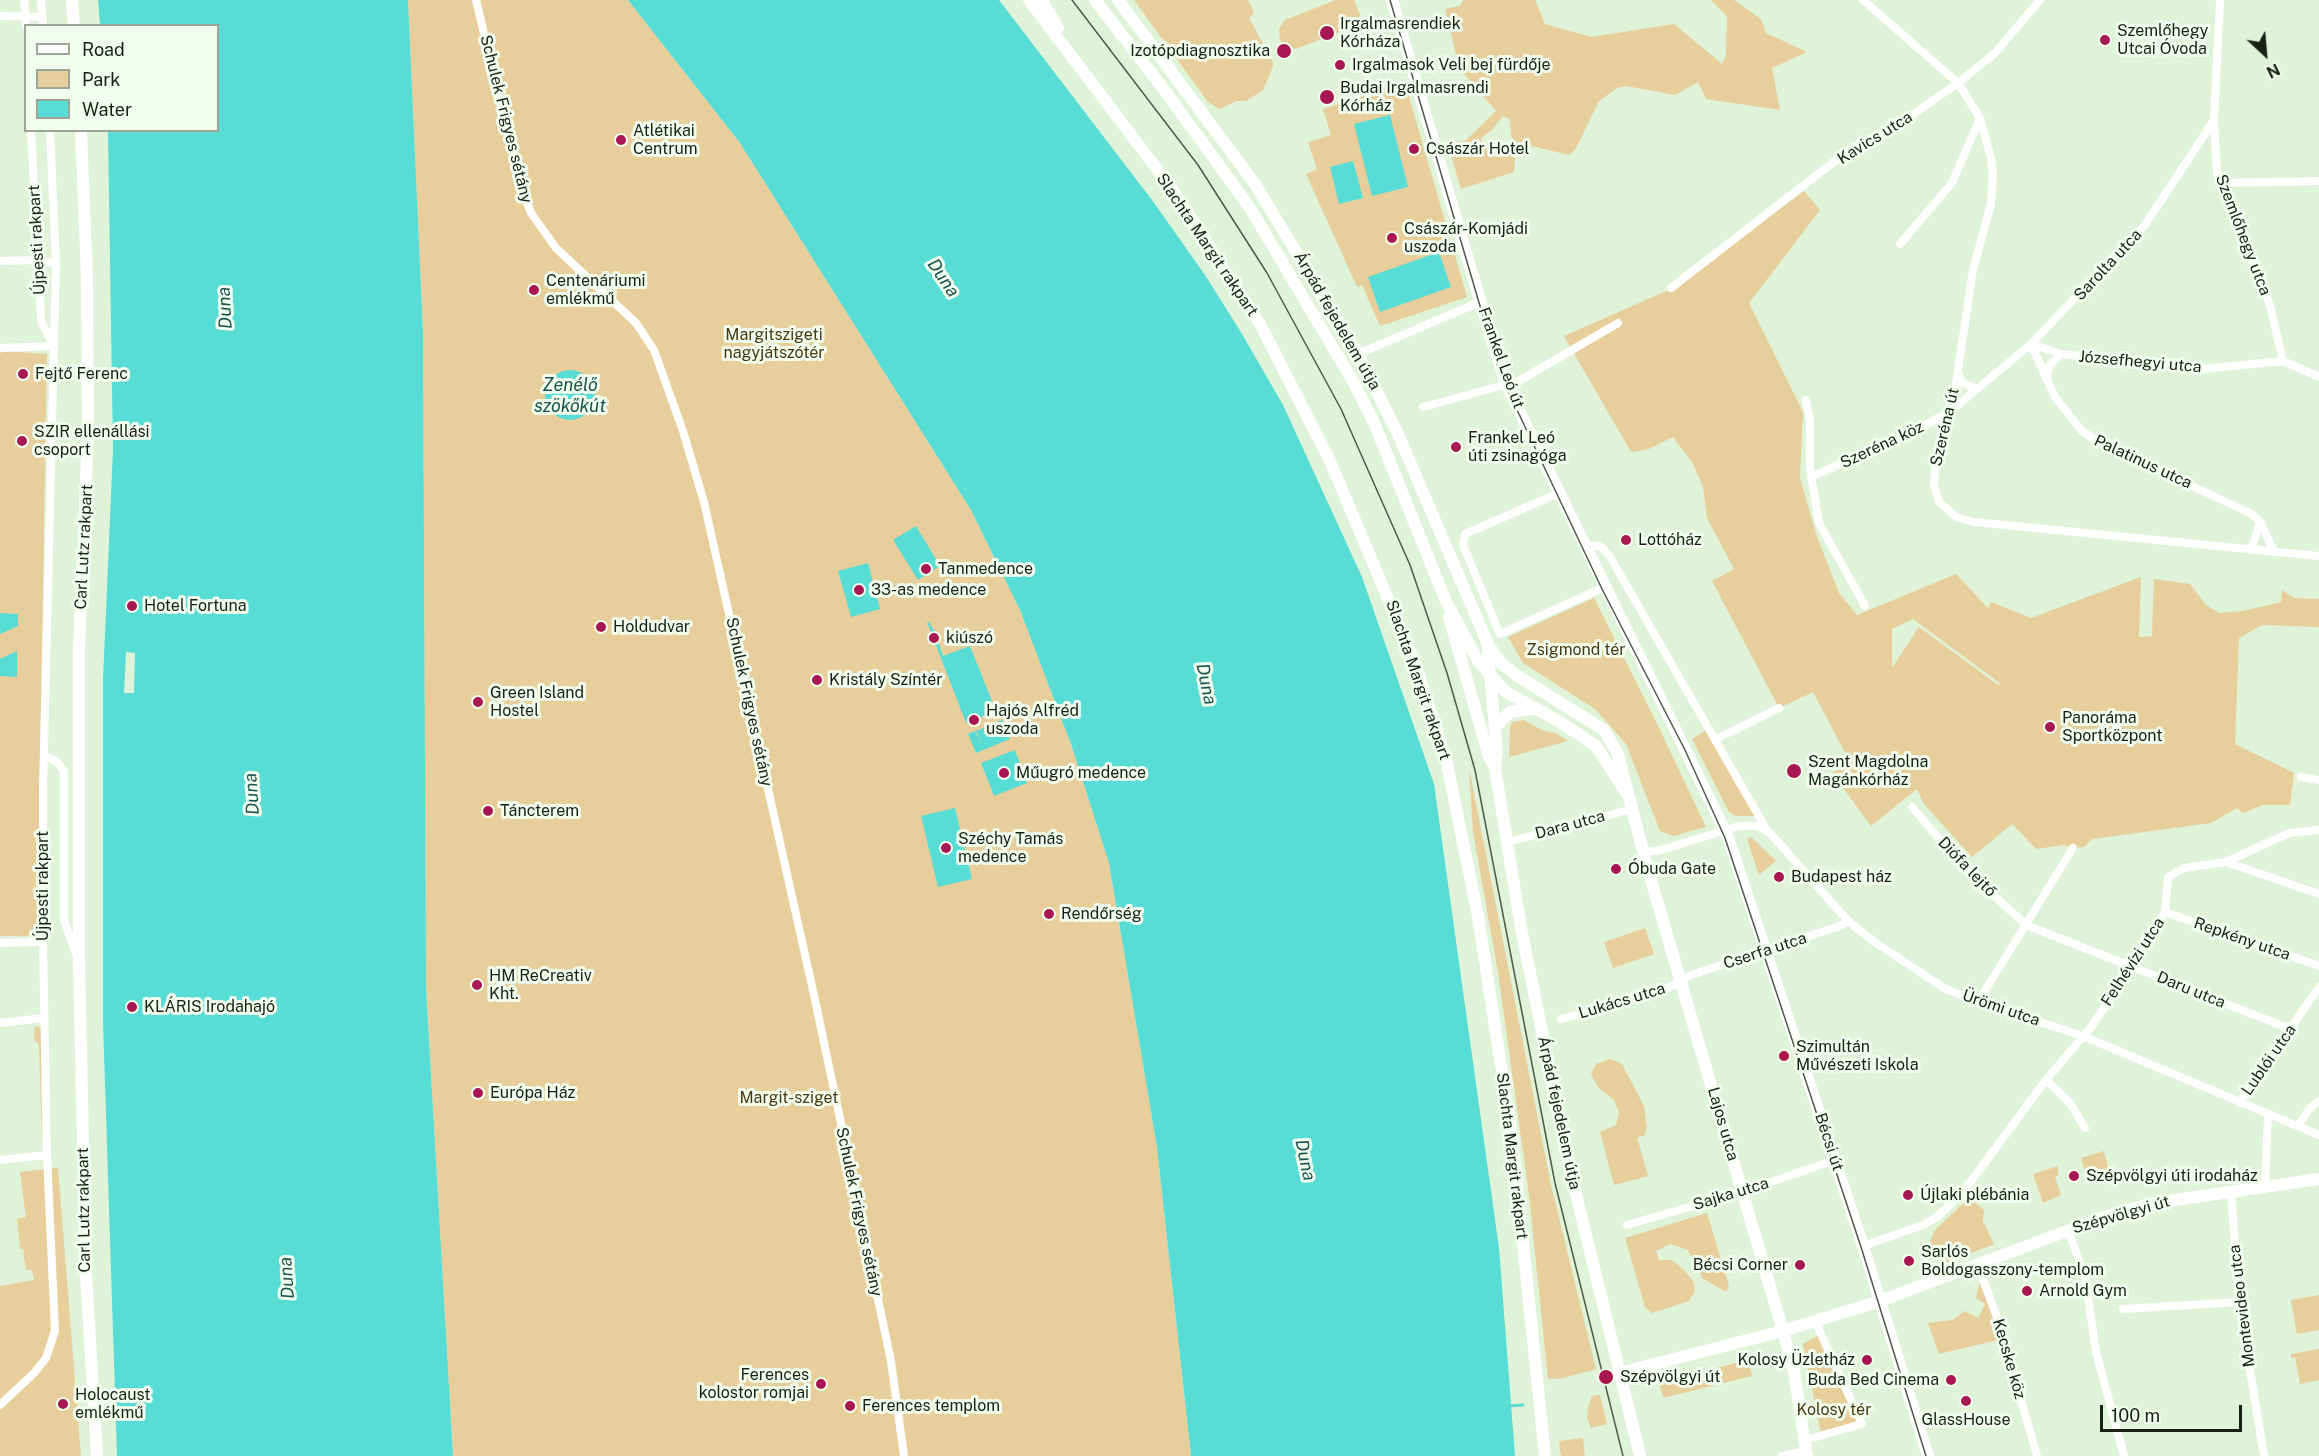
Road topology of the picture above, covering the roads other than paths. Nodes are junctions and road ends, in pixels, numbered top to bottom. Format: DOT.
graph roads {
  1 [pos="24,0"];
  2 [pos="41,0"];
  3 [pos="72,0"];
  4 [pos="476,0"];
  5 [pos="1029,0"];
  6 [pos="1042,0"];
  7 [pos="1095,0"];
  8 [pos="1118,0"];
  9 [pos="1392,0"];
  10 [pos="1863,0"];
  11 [pos="2040,0"];
  12 [pos="2220,0"];
  13 [pos="0,16"];
  14 [pos="26,21"];
  15 [pos="43,21"];
  16 [pos="74,24"];
  17 [pos="1077,64"];
  18 [pos="1958,83"];
  19 [pos="1980,118"];
  20 [pos="2214,120"];
  21 [pos="31,132"];
  22 [pos="50,132"];
  23 [pos="81,132"];
  24 [pos="2319,181"];
  25 [pos="2221,183"];
  26 [pos="1900,244"];
  27 [pos="38,260"];
  28 [pos="0,261"];
  29 [pos="56,264"];
  30 [pos="1671,288"];
  31 [pos="1480,302"];
  32 [pos="1618,323"];
  33 [pos="1320,325"];
  34 [pos="2031,344"];
  35 [pos="54,346"];
  36 [pos="0,348"];
  37 [pos="1358,354"];
  38 [pos="2061,354"];
  39 [pos="2283,361"];
  40 [pos="1957,372"];
  41 [pos="2319,377"];
  42 [pos="2046,379"];
  43 [pos="1507,386"];
  44 [pos="1977,389"];
  45 [pos="1806,400"];
  46 [pos="1423,407"];
  47 [pos="1952,410"];
  48 [pos="1811,477"];
  49 [pos="1559,493"];
  50 [pos="2261,523"];
  51 [pos="1584,543"];
  52 [pos="2251,550"];
  53 [pos="2274,552"];
  54 [pos="2319,556"];
  55 [pos="1605,587"];
  56 [pos="1445,598"];
  57 [pos="1865,606"];
  58 [pos="1487,642"];
  59 [pos="1490,677"];
  60 [pos="1779,708"];
  61 [pos="1533,710"];
  62 [pos="1495,727"];
  63 [pos="1716,739"];
  64 [pos="44,756"];
  65 [pos="1495,768"];
  66 [pos="2301,777"];
  67 [pos="2319,780"];
  68 [pos="1627,794"];
  69 [pos="1912,807"];
  70 [pos="1632,809"];
  71 [pos="1725,830"];
  72 [pos="2319,830"];
  73 [pos="1769,832"];
  74 [pos="1508,842"];
  75 [pos="2073,848"];
  76 [pos="1644,852"];
  77 [pos="2226,862"];
  78 [pos="2319,894"];
  79 [pos="2165,912"];
  80 [pos="1848,921"];
  81 [pos="2026,925"];
  82 [pos="43,942"];
  83 [pos="0,943"];
  84 [pos="1766,950"];
  85 [pos="79,963"];
  86 [pos="2131,966"];
  87 [pos="2319,966"];
  88 [pos="1681,981"];
  89 [pos="2319,987"];
  90 [pos="1978,1002"];
  91 [pos="44,1018"];
  92 [pos="1561,1019"];
  93 [pos="0,1023"];
  94 [pos="2290,1029"];
  95 [pos="2083,1036"];
  96 [pos="2046,1080"];
  97 [pos="2319,1101"];
  98 [pos="2239,1103"];
  99 [pos="2268,1115"];
  100 [pos="2298,1126"];
  101 [pos="2085,1128"];
  102 [pos="2319,1135"];
  103 [pos="47,1155"];
  104 [pos="0,1160"];
  105 [pos="1835,1160"];
  106 [pos="2319,1179"];
  107 [pos="2265,1186"];
  108 [pos="2230,1191"];
  109 [pos="1743,1192"];
  110 [pos="1627,1225"];
  111 [pos="2068,1230"];
  112 [pos="1863,1246"];
  113 [pos="1977,1264"];
  114 [pos="1880,1301"];
  115 [pos="2239,1302"];
  116 [pos="2123,1309"];
  117 [pos="1815,1321"];
  118 [pos="1783,1331"];
  119 [pos="1620,1373"];
  120 [pos="0,1405"];
  121 [pos="1806,1449"];
  122 [pos="97,1456"];
  123 [pos="904,1456"];
  124 [pos="1545,1456"];
  125 [pos="1640,1456"];
  126 [pos="1782,1456"];
  127 [pos="1928,1456"];
  128 [pos="2037,1456"];
  129 [pos="2124,1456"];
  130 [pos="2264,1456"];
  1 -- 14 [label="street"];
  2 -- 15 [label="street"];
  3 -- 16 [label="main road"];
  4 -- 123 [label="street, Schulek Frigyes sétány"];
  5 -- 17 [label="main road, Slachta Margit rakpart"];
  6 -- 17 [label="main road"];
  7 -- 33 [label="main road, Árpád fejedelem útja"];
  8 -- 37 [label="main road, Árpád fejedelem útja"];
  9 -- 31 [label="main road, Frankel Leó út"];
  10 -- 18 [label="street, Szeréna út"];
  11 -- 18 [label="street, Kavics utca"];
  12 -- 20 [label="street, Szemlőhegy utca"];
  13 -- 14 [label="street"];
  14 -- 15 [label="street"];
  17 -- 124 [label="main road, Slachta Margit rakpart"];
  18 -- 19 [label="street, Szeréna út"];
  18 -- 30 [label="street, Kavics utca"];
  19 -- 26 [label="street"];
  19 -- 40 [label="street, Szeréna út"];
  20 -- 25 [label="street, Szemlőhegy utca"];
  20 -- 34 [label="street, Sarolta utca"];
  21 -- 27 [label="street, Újpesti rakpart"];
  22 -- 29 [label="street, Újpesti rakpart"];
  23 -- 85 [label="main road, Carl Lutz rakpart"];
  24 -- 25 [label="street"];
  25 -- 39 [label="street, Szemlőhegy utca"];
  27 -- 28 [label="street"];
  27 -- 29 [label="street"];
  27 -- 35 [label="street, Újpesti rakpart"];
  29 -- 35 [label="street, Újpesti rakpart"];
  31 -- 37 [label="street"];
  31 -- 43 [label="main road, Frankel Leó út"];
  32 -- 43 [label="street"];
  33 -- 37 [label="main road"];
  33 -- 56 [label="main road, Árpád fejedelem útja"];
  34 -- 38 [label="street, Józsefhegyi utca"];
  34 -- 42 [label="street, Palatinus utca"];
  34 -- 44 [label="street, Sarolta utca"];
  35 -- 36 [label="street"];
  35 -- 64 [label="street, Újpesti rakpart"];
  37 -- 58 [label="main road, Árpád fejedelem útja"];
  38 -- 39 [label="street, Józsefhegyi utca"];
  38 -- 42 [label="street"];
  39 -- 41 [label="street, Józsefhegyi utca"];
  40 -- 44 [label="street"];
  40 -- 47 [label="street, Szeréna út"];
  42 -- 50 [label="street, Palatinus utca"];
  43 -- 46 [label="street"];
  43 -- 49 [label="main road, Frankel Leó út"];
  44 -- 47 [label="street, Sarolta utca"];
  45 -- 48 [label="street"];
  47 -- 48 [label="street, Szeréna köz"];
  47 -- 52 [label="street, Szeréna út"];
  48 -- 57 [label="street"];
  49 -- 51 [label="main road, Frankel Leó út"];
  49 -- 55 [label="street"];
  50 -- 52 [label="street"];
  50 -- 53 [label="street"];
  51 -- 55 [label="main road"];
  51 -- 63 [label="street"];
  52 -- 53 [label="street, Szeréna út"];
  53 -- 54 [label="street, Szeréna út"];
  55 -- 71 [label="main road"];
  56 -- 59 [label="main road, Árpád fejedelem útja"];
  56 -- 65 [label="main road, Árpád fejedelem útja"];
  58 -- 59 [label="main road, Árpád fejedelem útja"];
  58 -- 68 [label="main road"];
  59 -- 61 [label="main road"];
  59 -- 62 [label="main road, Árpád fejedelem útja"];
  60 -- 63 [label="street"];
  61 -- 62 [label="main road"];
  61 -- 68 [label="main road"];
  62 -- 65 [label="main road, Árpád fejedelem útja"];
  63 -- 73 [label="street"];
  64 -- 82 [label="street, Újpesti rakpart"];
  64 -- 85 [label="street, Carl Lutz rakpart"];
  65 -- 74 [label="main road, Árpád fejedelem útja"];
  66 -- 67 [label="street"];
  68 -- 70 [label="main road, Lajos utca"];
  69 -- 81 [label="street, Diófa lejtő"];
  70 -- 74 [label="street, Dara utca"];
  70 -- 76 [label="main road, Lajos utca"];
  71 -- 73 [label="street"];
  71 -- 76 [label="street"];
  71 -- 84 [label="main road, Bécsi út"];
  72 -- 77 [label="street, Felhévízi utca"];
  73 -- 80 [label="street, Ürömi utca"];
  74 -- 119 [label="main road, Árpád fejedelem útja"];
  75 -- 81 [label="street"];
  76 -- 88 [label="main road, Lajos utca"];
  77 -- 78 [label="street"];
  77 -- 79 [label="street, Felhévízi utca"];
  79 -- 86 [label="street, Felhévízi utca"];
  79 -- 87 [label="street, Repkény utca"];
  80 -- 84 [label="street, Cserfa utca"];
  80 -- 90 [label="street, Ürömi utca"];
  81 -- 86 [label="street, Daru utca"];
  81 -- 90 [label="street"];
  82 -- 83 [label="street"];
  82 -- 91 [label="street, Újpesti rakpart"];
  84 -- 88 [label="street, Cserfa utca"];
  84 -- 105 [label="main road, Bécsi út"];
  85 -- 122 [label="main road, Carl Lutz rakpart"];
  86 -- 94 [label="street, Daru utca"];
  86 -- 95 [label="street, Felhévízi utca"];
  88 -- 92 [label="street, Lukács utca"];
  88 -- 109 [label="main road, Lajos utca"];
  89 -- 94 [label="street, Lublói utca"];
  90 -- 95 [label="street, Ürömi utca"];
  91 -- 93 [label="street"];
  91 -- 103 [label="street, Újpesti rakpart"];
  94 -- 98 [label="street, Lublói utca"];
  95 -- 96 [label="street, Felhévízi utca"];
  95 -- 98 [label="street, Ürömi utca"];
  96 -- 101 [label="street"];
  96 -- 112 [label="street, Felhévízi utca"];
  97 -- 100 [label="street"];
  98 -- 99 [label="street, Ürömi utca"];
  99 -- 100 [label="street, Ürömi utca"];
  99 -- 107 [label="street"];
  100 -- 102 [label="street, Ürömi utca"];
  103 -- 104 [label="street"];
  103 -- 120 [label="street, Újpesti rakpart"];
  105 -- 109 [label="street, Sajka utca"];
  105 -- 112 [label="main road, Bécsi út"];
  106 -- 107 [label="main road, Szépvölgyi út"];
  107 -- 108 [label="main road, Szépvölgyi út"];
  108 -- 111 [label="main road, Szépvölgyi út"];
  108 -- 115 [label="street, Montevideo utca"];
  109 -- 110 [label="street, Sajka utca"];
  109 -- 118 [label="main road, Lajos utca"];
  111 -- 113 [label="main road, Szépvölgyi út"];
  111 -- 129 [label="street"];
  112 -- 114 [label="main road, Bécsi út"];
  113 -- 114 [label="main road, Szépvölgyi út"];
  113 -- 128 [label="street, Kecske köz"];
  114 -- 117 [label="main road, Szépvölgyi út"];
  114 -- 127 [label="main road, Bécsi út"];
  115 -- 116 [label="street"];
  115 -- 130 [label="street, Montevideo utca"];
  117 -- 118 [label="main road, Szépvölgyi út"];
  117 -- 121 [label="street"];
  118 -- 119 [label="main road, Szépvölgyi út"];
  118 -- 121 [label="main road, Lajos utca"];
  119 -- 125 [label="main road, Árpád fejedelem útja"];
  121 -- 126 [label="street"];
}
